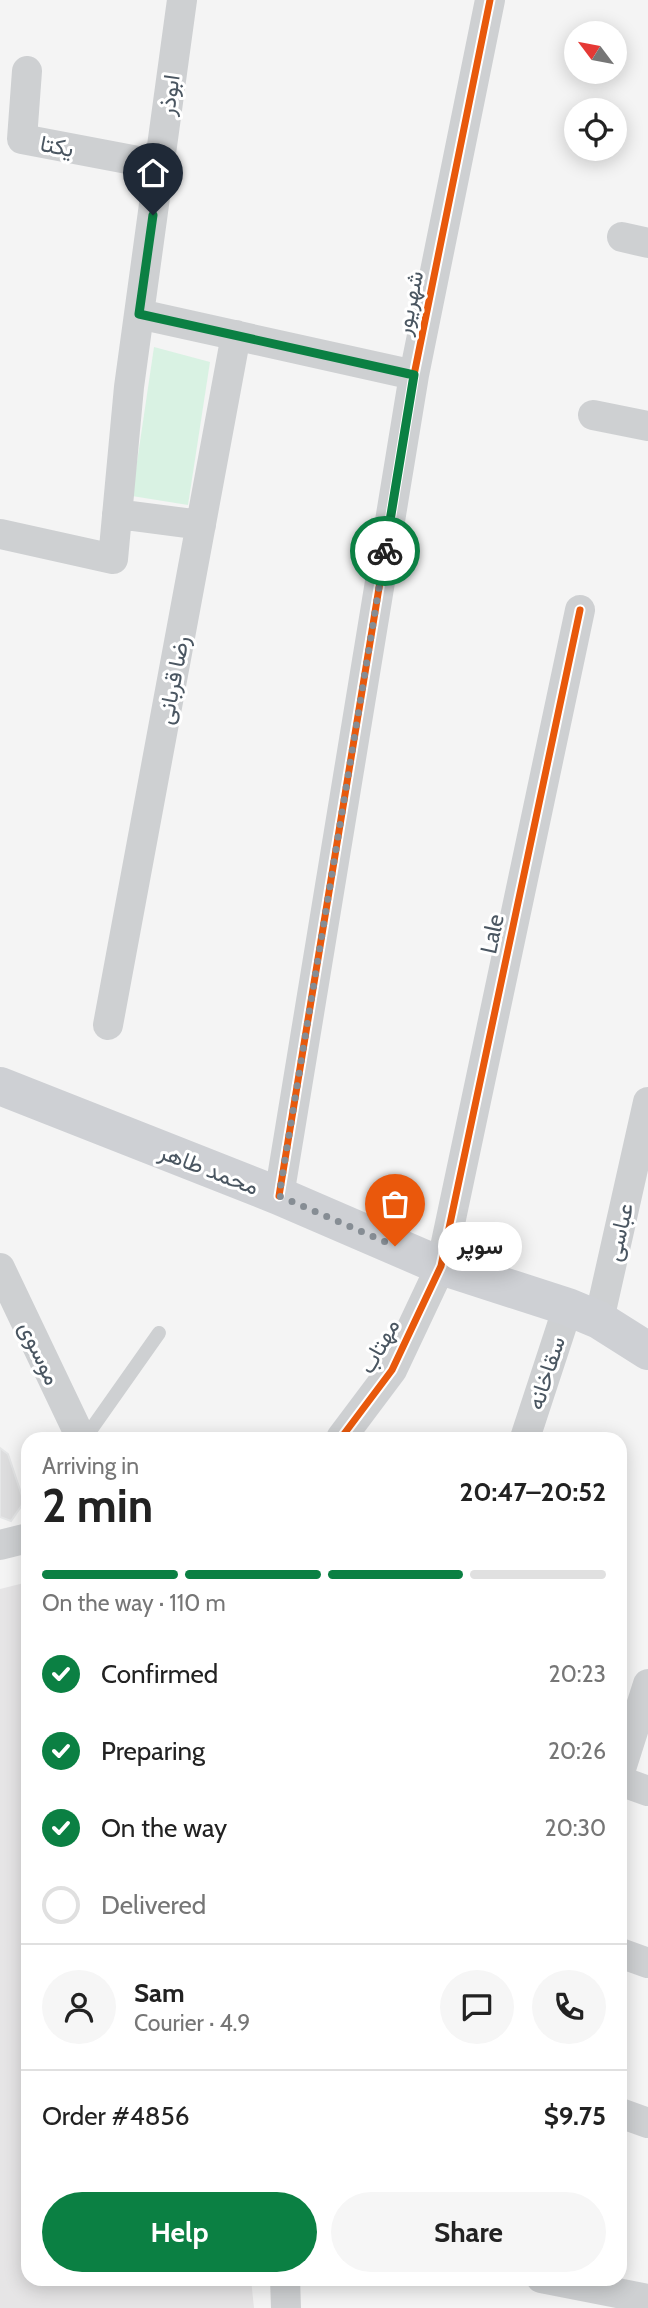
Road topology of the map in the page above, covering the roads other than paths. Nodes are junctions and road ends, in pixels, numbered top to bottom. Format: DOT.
graph roads {
  1 [pos="183,0"];
  2 [pos="490,0"];
  3 [pos="27,71"];
  4 [pos="159,165"];
  5 [pos="139,314"];
  6 [pos="236,335"];
  7 [pos="414,375"];
  8 [pos="593,415"];
  9 [pos="648,426"];
  10 [pos="117,514"];
  11 [pos="201,525"];
  12 [pos="0,534"];
  13 [pos="580,610"];
  14 [pos="108,1025"];
  15 [pos="0,1086"];
  16 [pos="648,1102"];
  17 [pos="279,1196"];
  18 [pos="441,1266"];
  19 [pos="0,1268"];
  20 [pos="584,1314"];
  21 [pos="159,1333"];
  22 [pos="648,1351"];
  23 [pos="80,1432"];
  24 [pos="87,1432"];
  25 [pos="346,1432"];
  26 [pos="528,1432"];
  27 [pos="21,1540"];
  28 [pos="0,1545"];
  29 [pos="648,1684"];
  30 [pos="627,1750"];
  31 [pos="627,1784"];
  32 [pos="648,1791"];
  33 [pos="627,1956"];
  34 [pos="648,1963"];
  35 [pos="627,2116"];
  36 [pos="648,2123"];
  37 [pos="285,2286"];
  38 [pos="582,2286"];
  39 [pos="648,2299"];
  40 [pos="286,2308"];
  1 -- 4 [label="street, ابوذر"];
  2 -- 7 [label="street, شهریور"];
  3 -- 4 [label="street, یکتا"];
  4 -- 5 [label="street, ابوذر"];
  5 -- 6 [label="street"];
  5 -- 10 [label="street, ابوذر"];
  6 -- 7 [label="street"];
  6 -- 11 [label="street, رضا قربانی"];
  7 -- 17 [label="street, شهریور"];
  8 -- 9 [label="street"];
  10 -- 11 [label="street"];
  10 -- 12 [label="street, ابوذر"];
  11 -- 14 [label="street, رضا قربانی"];
  13 -- 18 [label="street, Lale"];
  15 -- 17 [label="main road, محمد طاهر"];
  16 -- 20 [label="street, عباسی"];
  17 -- 18 [label="main road, محمد طاهر"];
  18 -- 20 [label="main road, محمد طاهر"];
  18 -- 25 [label="street, مهتاب"];
  19 -- 23 [label="street, موسوی"];
  20 -- 22 [label="main road, محمد طاهر"];
  20 -- 26 [label="street, سقاخانه"];
  21 -- 24 [label="lane"];
  27 -- 28 [label="street"];
  29 -- 30 [label="street"];
  31 -- 32 [label="street"];
  33 -- 34 [label="street"];
  35 -- 36 [label="street"];
  37 -- 40 [label="street"];
  38 -- 39 [label="street"];
}
